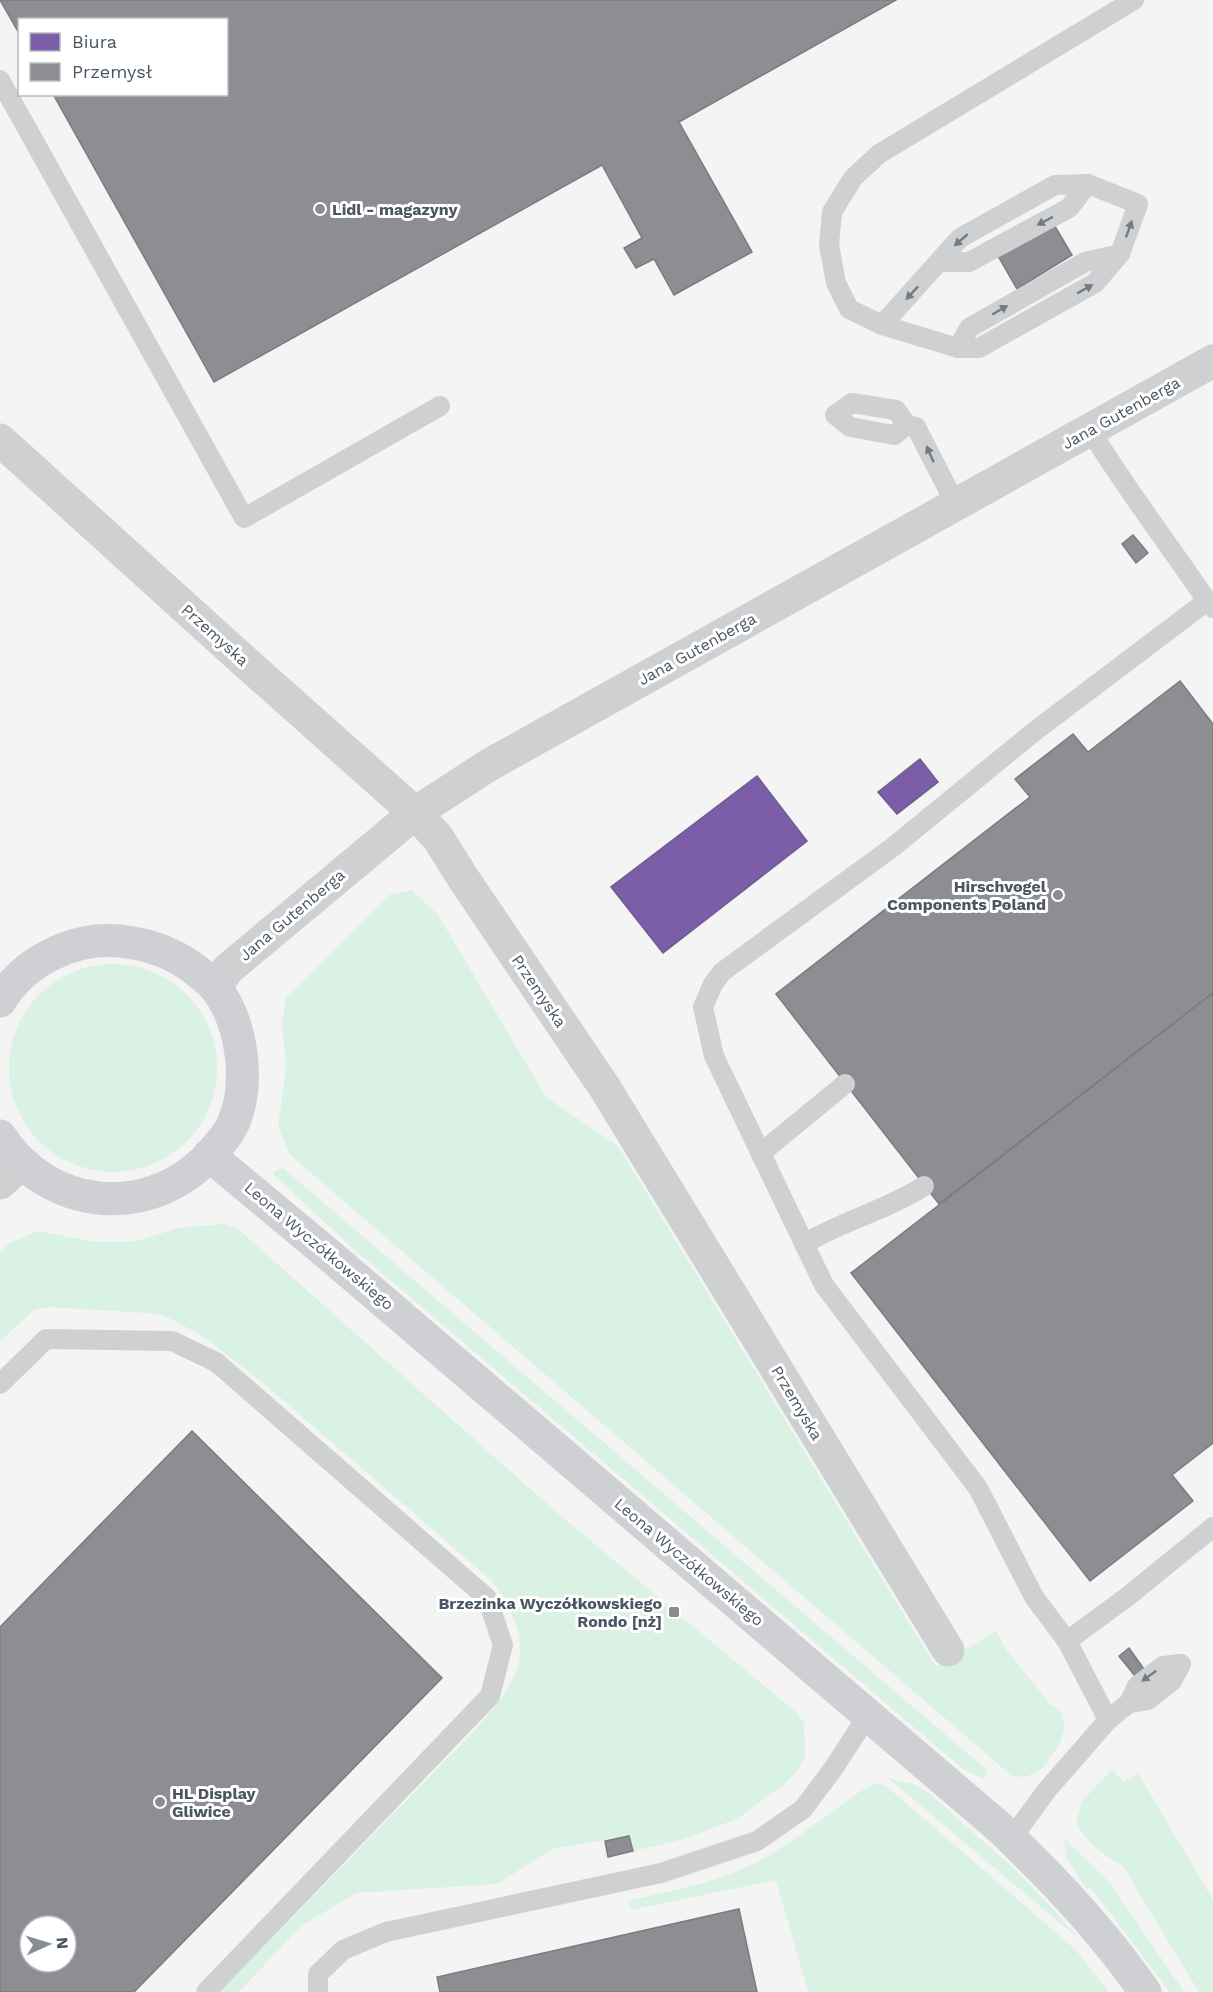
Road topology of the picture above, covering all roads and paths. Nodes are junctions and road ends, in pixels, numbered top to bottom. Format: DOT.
graph roads {
  1 [pos="1134,0"];
  2 [pos="0,80"];
  3 [pos="1088,184"];
  4 [pos="941,262"];
  5 [pos="882,325"];
  6 [pos="1213,361"];
  7 [pos="440,406"];
  8 [pos="907,425"];
  9 [pos="1090,430"];
  10 [pos="0,440"];
  11 [pos="956,506"];
  12 [pos="1210,604"];
  13 [pos="415,813"];
  14 [pos="215,987"];
  15 [pos="0,1001"];
  16 [pos="845,1084"];
  17 [pos="0,1136"];
  18 [pos="761,1153"];
  19 [pos="209,1155"];
  20 [pos="11,1173"];
  21 [pos="924,1186"];
  22 [pos="804,1244"];
  23 [pos="0,1384"];
  24 [pos="1213,1527"];
  25 [pos="1068,1641"];
  26 [pos="948,1650"];
  27 [pos="1129,1703"];
  28 [pos="868,1715"];
  29 [pos="1108,1720"];
  30 [pos="1011,1839"];
  31 [pos="206,1992"];
  32 [pos="318,1992"];
  33 [pos="1145,1992"];
  1 -- 5 [label="lane"];
  2 -- 7 [label="lane"];
  3 -- 4 [label="lane, one-way"];
  3 -- 4 [label="lane, one-way"];
  5 -- 3 [label="lane, one-way"];
  4 -- 5 [label="lane, one-way"];
  6 -- 9 [label="street, Jana Gutenberga"];
  11 -- 8 [label="lane, one-way"];
  9 -- 11 [label="street, Jana Gutenberga"];
  9 -- 12 [label="lane"];
  10 -- 13 [label="street, Przemyska"];
  11 -- 13 [label="street, Jana Gutenberga"];
  12 -- 18 [label="lane"];
  13 -- 14 [label="street, Jana Gutenberga"];
  13 -- 26 [label="street, Przemyska"];
  14 -- 15 [label="street"];
  14 -- 19 [label="street"];
  16 -- 18 [label="lane"];
  17 -- 20 [label="street"];
  18 -- 22 [label="lane"];
  19 -- 20 [label="street"];
  19 -- 28 [label="street, Leona Wyczółkowskiego"];
  21 -- 22 [label="lane"];
  22 -- 25 [label="lane"];
  23 -- 31 [label="lane"];
  24 -- 25 [label="lane"];
  25 -- 29 [label="lane"];
  27 -- 29 [label="lane"];
  28 -- 30 [label="street, Leona Wyczółkowskiego"];
  28 -- 32 [label="lane"];
  29 -- 30 [label="lane"];
  30 -- 33 [label="street, Leona Wyczółkowskiego"];
}
